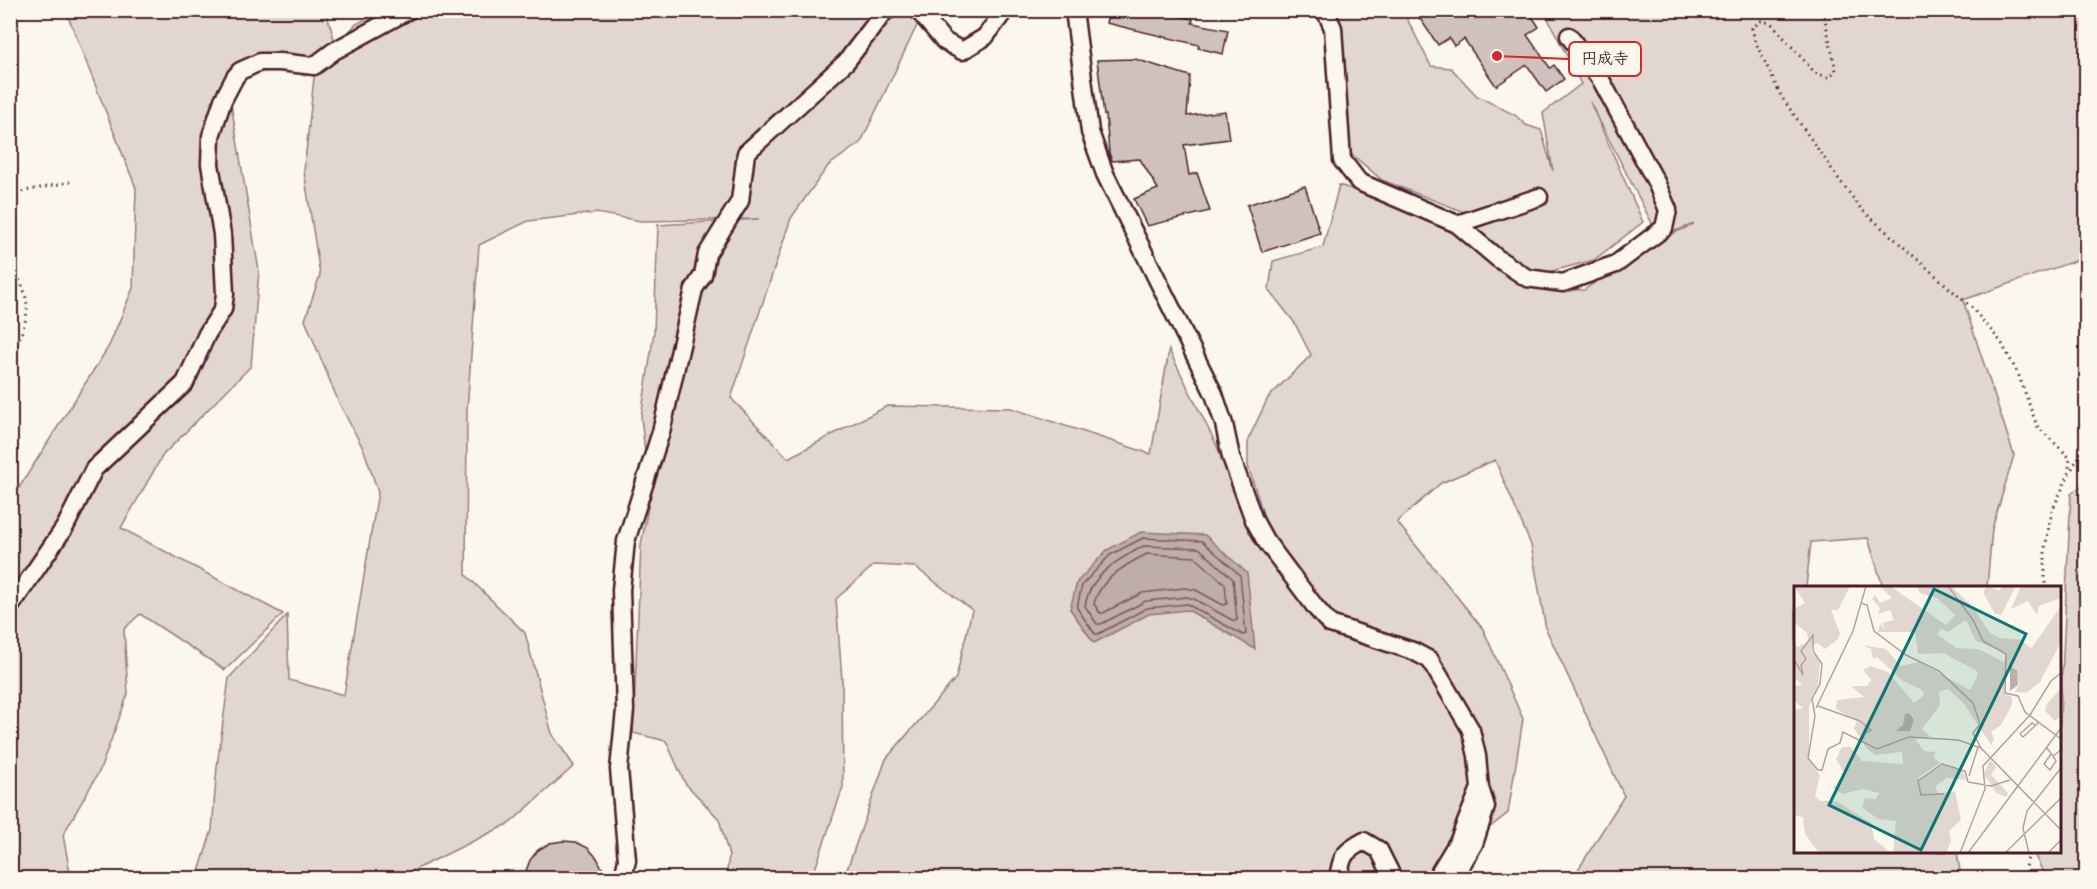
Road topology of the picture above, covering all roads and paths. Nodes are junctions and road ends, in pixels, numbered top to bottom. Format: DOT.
graph roads {
  1 [pos="409,10"];
  2 [pos="888,10"];
  3 [pos="918,10"];
  4 [pos="1005,10"];
  5 [pos="1074,10"];
  6 [pos="1325,10"];
  7 [pos="1823,10"];
  8 [pos="1569,36"];
  9 [pos="69,182"];
  10 [pos="10,194"];
  11 [pos="1539,197"];
  12 [pos="1457,224"];
  13 [pos="10,264"];
  14 [pos="10,358"];
  15 [pos="2086,445"];
  16 [pos="2068,476"];
  17 [pos="2045,586"];
  18 [pos="10,607"];
  19 [pos="1480,788"];
  20 [pos="2029,853"];
  21 [pos="623,879"];
  22 [pos="1338,879"];
  23 [pos="1392,879"];
  24 [pos="1436,879"];
  25 [pos="1455,879"];
  26 [pos="2024,879"];
  1 -- 18 [label="street"];
  2 -- 21 [label="street"];
  3 -- 4 [label="street"];
  5 -- 19 [label="street"];
  6 -- 12 [label="street"];
  7 -- 16 [label="path"];
  8 -- 12 [label="street"];
  9 -- 10 [label="path"];
  11 -- 12 [label="street"];
  13 -- 14 [label="path"];
  15 -- 16 [label="path"];
  16 -- 17 [label="path"];
  19 -- 24 [label="street"];
  19 -- 25 [label="street"];
  20 -- 26 [label="path"];
  22 -- 23 [label="street"];
}
